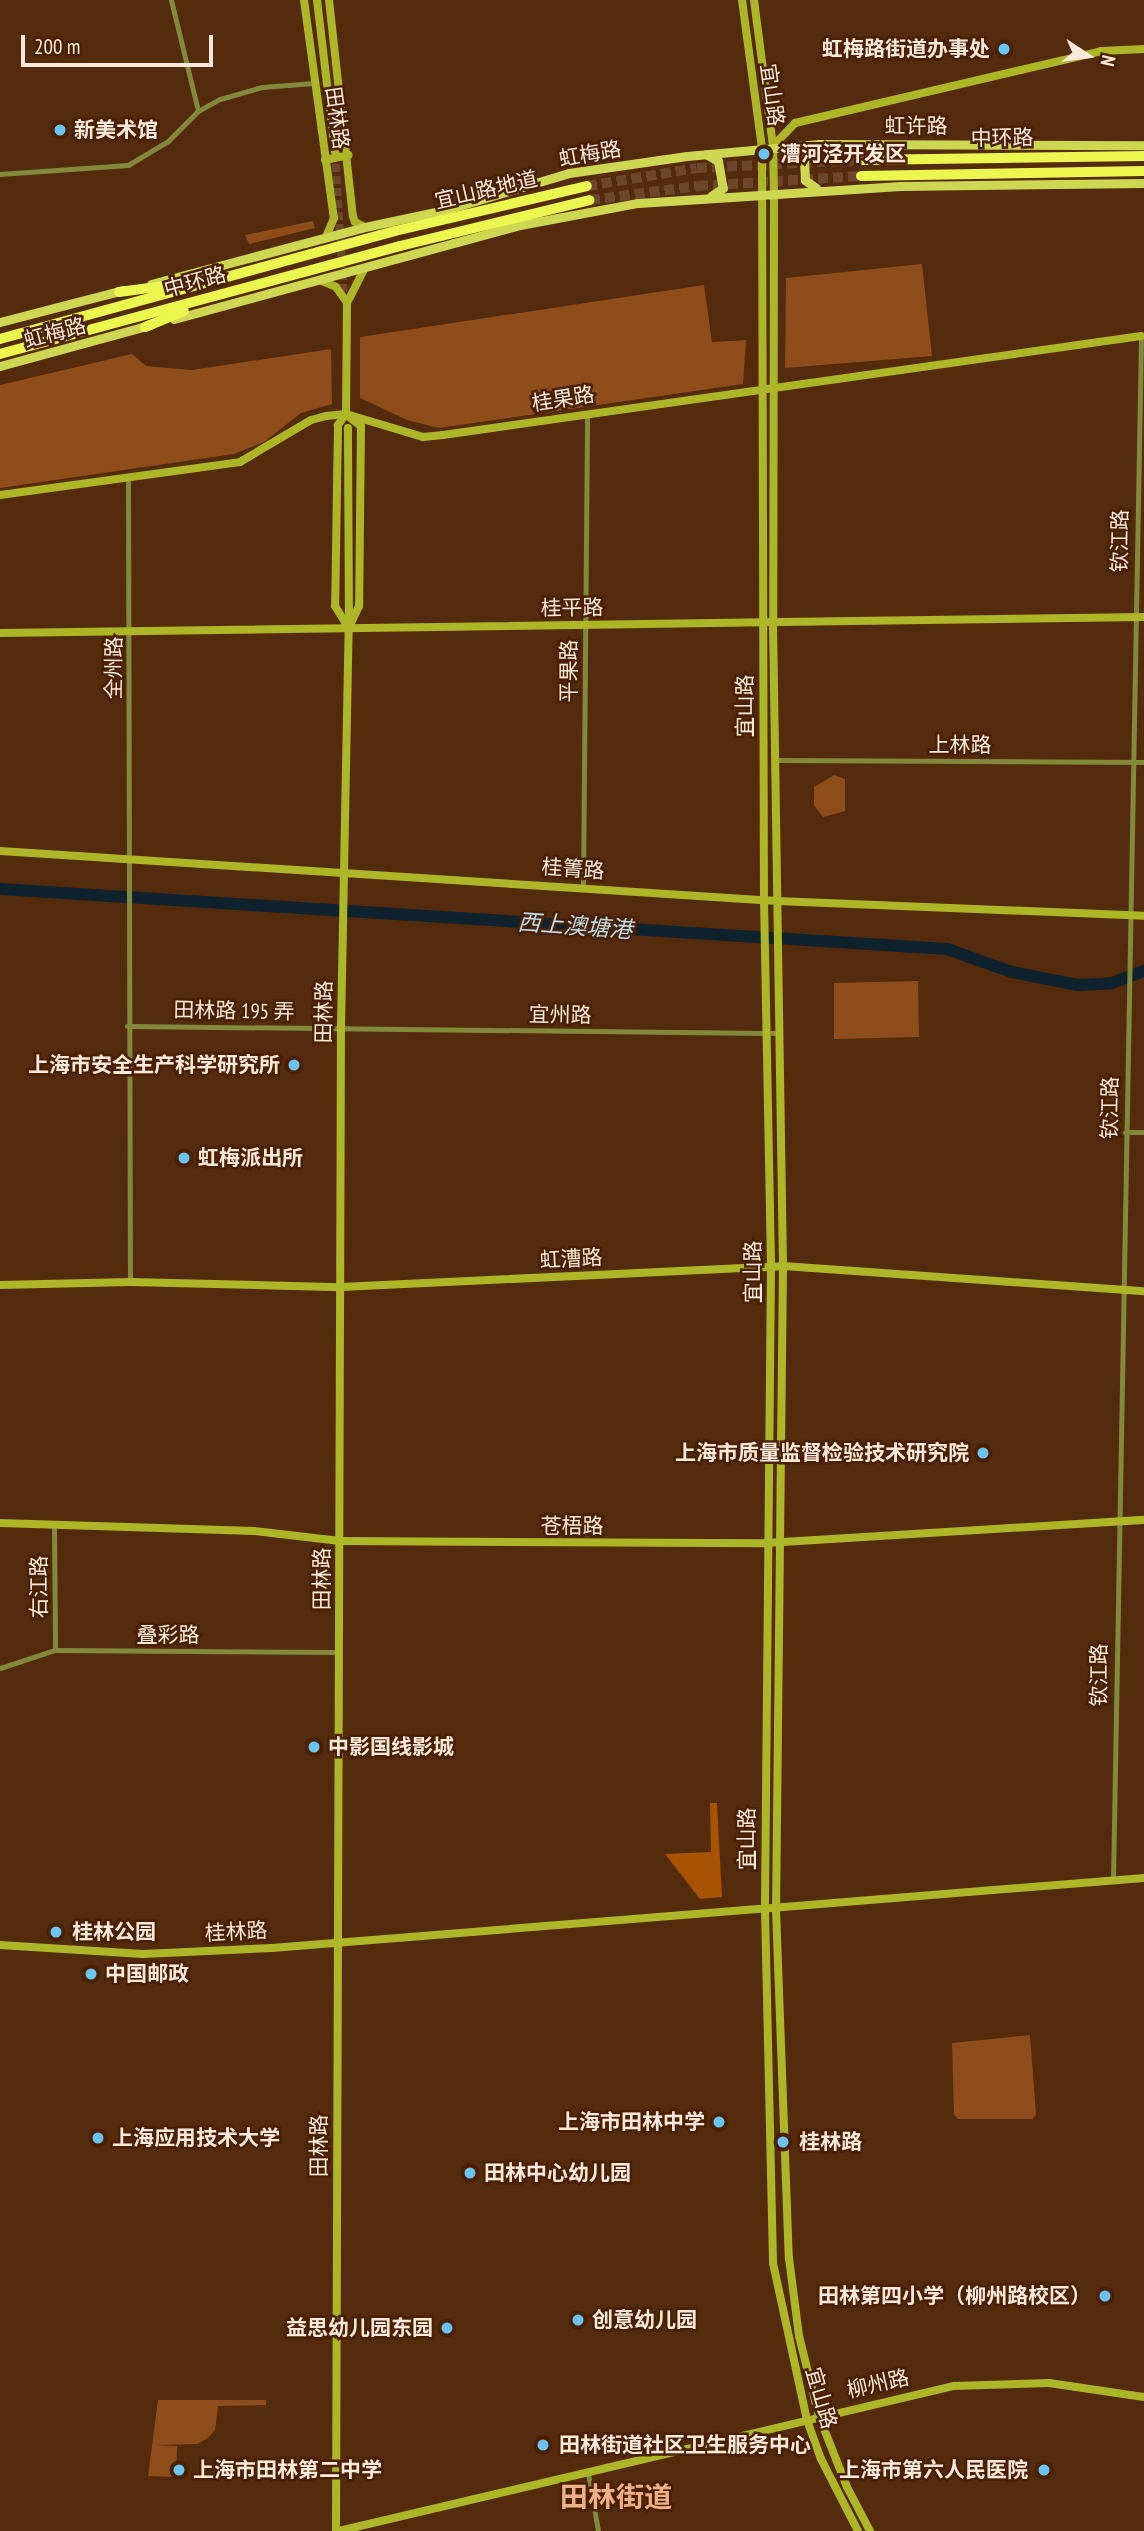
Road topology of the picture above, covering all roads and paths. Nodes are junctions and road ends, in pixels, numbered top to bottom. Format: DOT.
graph roads {
  1 [pos="171,0"];
  2 [pos="304,0"];
  3 [pos="317,0"];
  4 [pos="328,0"];
  5 [pos="742,0"];
  6 [pos="754,0"];
  7 [pos="1144,49"];
  8 [pos="314,83"];
  9 [pos="198,111"];
  10 [pos="819,145"];
  11 [pos="1144,145"];
  12 [pos="773,146"];
  13 [pos="762,148"];
  14 [pos="335,152"];
  15 [pos="705,154"];
  16 [pos="348,155"];
  17 [pos="1144,156"];
  18 [pos="325,160"];
  19 [pos="861,160"];
  20 [pos="1144,172"];
  21 [pos="0,174"];
  22 [pos="861,176"];
  23 [pos="1144,183"];
  24 [pos="587,187"];
  25 [pos="820,190"];
  26 [pos="774,193"];
  27 [pos="762,194"];
  28 [pos="710,197"];
  29 [pos="590,200"];
  30 [pos="365,227"];
  31 [pos="395,231"];
  32 [pos="326,238"];
  33 [pos="400,246"];
  34 [pos="364,269"];
  35 [pos="231,277"];
  36 [pos="321,281"];
  37 [pos="235,291"];
  38 [pos="119,292"];
  39 [pos="347,303"];
  40 [pos="0,322"];
  41 [pos="145,327"];
  42 [pos="1142,336"];
  43 [pos="0,339"];
  44 [pos="0,354"];
  45 [pos="0,366"];
  46 [pos="773,387"];
  47 [pos="762,389"];
  48 [pos="587,413"];
  49 [pos="346,414"];
  50 [pos="348,428"];
  51 [pos="128,477"];
  52 [pos="0,495"];
  53 [pos="1134,617"];
  54 [pos="1144,617"];
  55 [pos="762,623"];
  56 [pos="774,623"];
  57 [pos="585,625"];
  58 [pos="349,628"];
  59 [pos="130,631"];
  60 [pos="0,633"];
  61 [pos="776,760"];
  62 [pos="1132,761"];
  63 [pos="1144,762"];
  64 [pos="0,851"];
  65 [pos="127,859"];
  66 [pos="344,872"];
  67 [pos="583,887"];
  68 [pos="764,899"];
  69 [pos="777,901"];
  70 [pos="1129,916"];
  71 [pos="1144,916"];
  72 [pos="127,1026"];
  73 [pos="341,1028"];
  74 [pos="778,1033"];
  75 [pos="768,1034"];
  76 [pos="1125,1132"];
  77 [pos="1144,1132"];
  78 [pos="783,1266"];
  79 [pos="771,1267"];
  80 [pos="130,1282"];
  81 [pos="0,1285"];
  82 [pos="341,1287"];
  83 [pos="1123,1290"];
  84 [pos="1144,1291"];
  85 [pos="1144,1520"];
  86 [pos="1116,1522"];
  87 [pos="0,1523"];
  88 [pos="54,1524"];
  89 [pos="340,1541"];
  90 [pos="779,1542"];
  91 [pos="766,1543"];
  92 [pos="55,1650"];
  93 [pos="339,1652"];
  94 [pos="0,1668"];
  95 [pos="1144,1878"];
  96 [pos="1112,1880"];
  97 [pos="765,1909"];
  98 [pos="776,1909"];
  99 [pos="338,1943"];
  100 [pos="0,1945"];
  101 [pos="1144,2397"];
  102 [pos="819,2416"];
  103 [pos="807,2420"];
  104 [pos="588,2473"];
  105 [pos="337,2531"];
  106 [pos="598,2531"];
  107 [pos="858,2531"];
  108 [pos="870,2531"];
  1 -- 9 [label="street"];
  2 -- 8 [label="street, 田林路"];
  3 -- 14 [label="street, 田林路"];
  4 -- 16 [label="street, 田林路"];
  5 -- 13 [label="street, 宜山路"];
  6 -- 12 [label="street, 宜山路"];
  7 -- 12 [label="street"];
  8 -- 9 [label="street"];
  8 -- 18 [label="street, 田林路"];
  9 -- 21 [label="street"];
  10 -- 11 [label="main road, 虹许路"];
  10 -- 12 [label="main road, 虹许路"];
  10 -- 25 [label="main road"];
  12 -- 13 [label="main road, 虹梅路"];
  12 -- 26 [label="street, 宜山路"];
  13 -- 15 [label="main road, 虹梅路"];
  13 -- 27 [label="street, 宜山路"];
  15 -- 28 [label="main road"];
  15 -- 30 [label="main road, 虹梅路"];
  16 -- 18 [label="street"];
  16 -- 30 [label="street, 田林路"];
  17 -- 19 [label="highway, 中环路"];
  18 -- 32 [label="street, 田林路"];
  20 -- 22 [label="highway, 中环路"];
  23 -- 25 [label="main road"];
  24 -- 31 [label="highway, 宜山路地道"];
  25 -- 26 [label="main road"];
  26 -- 27 [label="main road, 虹梅路"];
  26 -- 46 [label="street, 宜山路"];
  27 -- 28 [label="main road, 虹梅路"];
  27 -- 47 [label="street, 宜山路"];
  28 -- 34 [label="main road, 虹梅路"];
  29 -- 33 [label="highway, 宜山路地道"];
  30 -- 32 [label="main road, 虹梅路"];
  31 -- 35 [label="highway, 中环路"];
  32 -- 38 [label="main road, 虹梅路"];
  33 -- 37 [label="highway, 中环路"];
  34 -- 36 [label="main road, 虹梅路"];
  34 -- 39 [label="street, 田林路"];
  35 -- 38 [label="highway"];
  35 -- 43 [label="highway, 中环路"];
  36 -- 39 [label="street"];
  36 -- 41 [label="main road, 虹梅路"];
  37 -- 41 [label="highway"];
  37 -- 44 [label="highway, 中环路"];
  38 -- 40 [label="main road, 虹梅路"];
  39 -- 49 [label="street, 田林路"];
  41 -- 45 [label="main road, 虹梅路"];
  42 -- 46 [label="street, 桂果路"];
  42 -- 53 [label="street, 钦江路"];
  46 -- 47 [label="street, 桂果路"];
  46 -- 56 [label="street, 宜山路"];
  47 -- 48 [label="street, 桂果路"];
  47 -- 55 [label="street, 宜山路"];
  48 -- 49 [label="street, 桂果路"];
  48 -- 57 [label="street, 平果路"];
  49 -- 51 [label="street, 桂果路"];
  49 -- 58 [label="street, 田林路"];
  49 -- 58 [label="street, 田林路"];
  50 -- 58 [label="street, 田林路"];
  51 -- 52 [label="street, 桂果路"];
  51 -- 59 [label="street, 全州路"];
  53 -- 54 [label="street, 桂平路"];
  53 -- 56 [label="street, 桂平路"];
  53 -- 62 [label="street, 钦江路"];
  55 -- 56 [label="street, 桂平路"];
  55 -- 57 [label="street, 桂平路"];
  55 -- 68 [label="street, 宜山路"];
  56 -- 61 [label="street, 宜山路"];
  57 -- 58 [label="street, 桂平路"];
  57 -- 67 [label="street, 平果路"];
  58 -- 59 [label="street, 桂平路"];
  58 -- 66 [label="street, 田林路"];
  59 -- 60 [label="street, 桂平路"];
  59 -- 65 [label="street, 全州路"];
  61 -- 62 [label="street, 上林路"];
  61 -- 69 [label="street, 宜山路"];
  62 -- 63 [label="street, 上林路"];
  62 -- 70 [label="street, 钦江路"];
  64 -- 65 [label="street, 桂箐路"];
  65 -- 66 [label="street, 桂箐路"];
  65 -- 72 [label="street, 全州路"];
  66 -- 67 [label="street, 桂箐路"];
  66 -- 73 [label="street, 田林路"];
  67 -- 68 [label="street, 桂箐路"];
  68 -- 69 [label="street, 桂箐路"];
  68 -- 75 [label="street, 宜山路"];
  69 -- 70 [label="street, 桂箐路"];
  69 -- 74 [label="street, 宜山路"];
  70 -- 71 [label="street, 桂箐路"];
  70 -- 76 [label="street, 钦江路"];
  72 -- 73 [label="street, 田林路 195 弄"];
  72 -- 80 [label="street, 全州路"];
  73 -- 75 [label="street, 宜州路"];
  73 -- 82 [label="street, 田林路"];
  74 -- 75 [label="street, 宜州路"];
  74 -- 78 [label="street, 宜山路"];
  75 -- 79 [label="street, 宜山路"];
  76 -- 77 [label="street"];
  76 -- 83 [label="street, 钦江路"];
  78 -- 79 [label="street, 虹漕路"];
  78 -- 83 [label="street, 虹漕路"];
  78 -- 90 [label="street, 宜山路"];
  79 -- 82 [label="street, 虹漕路"];
  79 -- 91 [label="street, 宜山路"];
  80 -- 81 [label="street, 虹漕路"];
  80 -- 82 [label="street, 虹漕路"];
  82 -- 89 [label="street, 田林路"];
  83 -- 84 [label="street, 虹漕路"];
  83 -- 86 [label="street, 钦江路"];
  85 -- 86 [label="street, 苍梧路"];
  86 -- 90 [label="street, 苍梧路"];
  86 -- 96 [label="street, 钦江路"];
  87 -- 88 [label="street, 苍梧路"];
  88 -- 89 [label="street, 苍梧路"];
  88 -- 92 [label="street, 右江路"];
  89 -- 91 [label="street, 苍梧路"];
  89 -- 93 [label="street, 田林路"];
  90 -- 91 [label="street, 苍梧路"];
  90 -- 98 [label="street, 宜山路"];
  91 -- 97 [label="street, 宜山路"];
  92 -- 93 [label="street, 叠彩路"];
  92 -- 94 [label="street, 叠彩路"];
  93 -- 99 [label="street, 田林路"];
  95 -- 96 [label="street, 桂林路"];
  96 -- 98 [label="street, 桂林路"];
  97 -- 98 [label="street, 桂林路"];
  97 -- 99 [label="street, 桂林路"];
  97 -- 103 [label="street, 宜山路"];
  98 -- 102 [label="street, 宜山路"];
  99 -- 100 [label="street, 桂林路"];
  99 -- 105 [label="street, 田林路"];
  101 -- 102 [label="street, 柳州路"];
  102 -- 103 [label="street, 柳州路"];
  102 -- 108 [label="street, 宜山路"];
  103 -- 104 [label="street, 柳州路"];
  103 -- 107 [label="street, 宜山路"];
  104 -- 105 [label="street, 柳州路"];
  104 -- 106 [label="street"];
}
